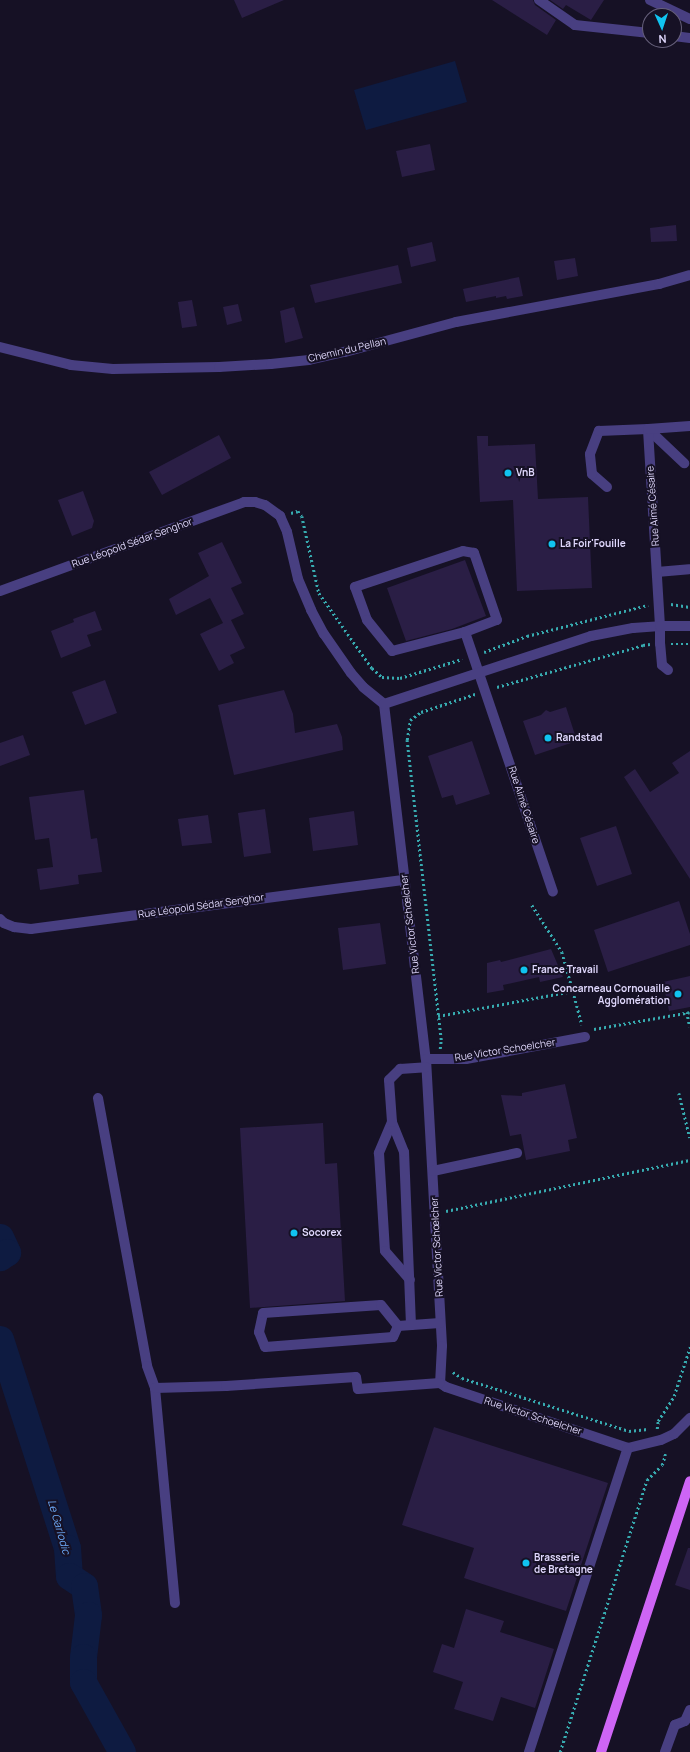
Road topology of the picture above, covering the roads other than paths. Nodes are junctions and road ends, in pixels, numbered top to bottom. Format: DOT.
graph roads {
  1 [pos="539,0"];
  2 [pos="650,0"];
  3 [pos="690,20"];
  4 [pos="642,32"];
  5 [pos="690,275"];
  6 [pos="0,347"];
  7 [pos="690,426"];
  8 [pos="648,429"];
  9 [pos="684,463"];
  10 [pos="607,487"];
  11 [pos="690,569"];
  12 [pos="657,572"];
  13 [pos="690,577"];
  14 [pos="0,591"];
  15 [pos="660,626"];
  16 [pos="690,626"];
  17 [pos="465,632"];
  18 [pos="668,670"];
  19 [pos="480,673"];
  20 [pos="384,704"];
  21 [pos="405,880"];
  22 [pos="553,892"];
  23 [pos="0,918"];
  24 [pos="584,1034"];
  25 [pos="426,1063"];
  26 [pos="98,1098"];
  27 [pos="392,1122"];
  28 [pos="517,1153"];
  29 [pos="433,1171"];
  30 [pos="410,1280"];
  31 [pos="440,1323"];
  32 [pos="411,1325"];
  33 [pos="398,1326"];
  34 [pos="440,1383"];
  35 [pos="155,1388"];
  36 [pos="690,1418"];
  37 [pos="628,1448"];
  38 [pos="689,1485"];
  39 [pos="175,1603"];
  40 [pos="690,1710"];
  41 [pos="529,1752"];
  42 [pos="601,1752"];
  43 [pos="665,1752"];
  1 -- 4 [label="street"];
  2 -- 3 [label="street"];
  5 -- 6 [label="street, Chemin du Pellan"];
  7 -- 8 [label="street"];
  8 -- 9 [label="street"];
  8 -- 10 [label="street"];
  8 -- 12 [label="street, Rue Aimé Césaire"];
  11 -- 12 [label="street"];
  11 -- 13 [label="street"];
  12 -- 15 [label="street, Rue Aimé Césaire"];
  14 -- 20 [label="street, Rue Léopold Sédar Senghor"];
  15 -- 16 [label="street"];
  15 -- 18 [label="street, Rue Aimé Césaire"];
  15 -- 19 [label="street"];
  17 -- 17 [label="street"];
  17 -- 19 [label="street, Rue Aimé Césaire"];
  19 -- 20 [label="street"];
  19 -- 22 [label="street, Rue Aimé Césaire"];
  20 -- 21 [label="street, Rue Victor Schœlcher"];
  21 -- 23 [label="street, Rue Léopold Sédar Senghor"];
  21 -- 25 [label="street, Rue Victor Schœlcher"];
  24 -- 25 [label="street, Rue Victor Schoelcher"];
  25 -- 27 [label="street, Rue Victor Schoelcher"];
  25 -- 29 [label="street, Rue Victor Schœlcher"];
  26 -- 35 [label="street"];
  27 -- 30 [label="street"];
  27 -- 30 [label="street"];
  28 -- 29 [label="street"];
  29 -- 31 [label="street, Rue Victor Schœlcher"];
  30 -- 32 [label="street"];
  31 -- 32 [label="street"];
  31 -- 34 [label="street, Rue Victor Schœlcher"];
  32 -- 33 [label="street"];
  33 -- 33 [label="street"];
  34 -- 35 [label="street"];
  34 -- 37 [label="street, Rue Victor Schoelcher"];
  35 -- 39 [label="street"];
  36 -- 37 [label="street"];
  37 -- 41 [label="street"];
  38 -- 42 [label="main road"];
  40 -- 43 [label="street"];
}
